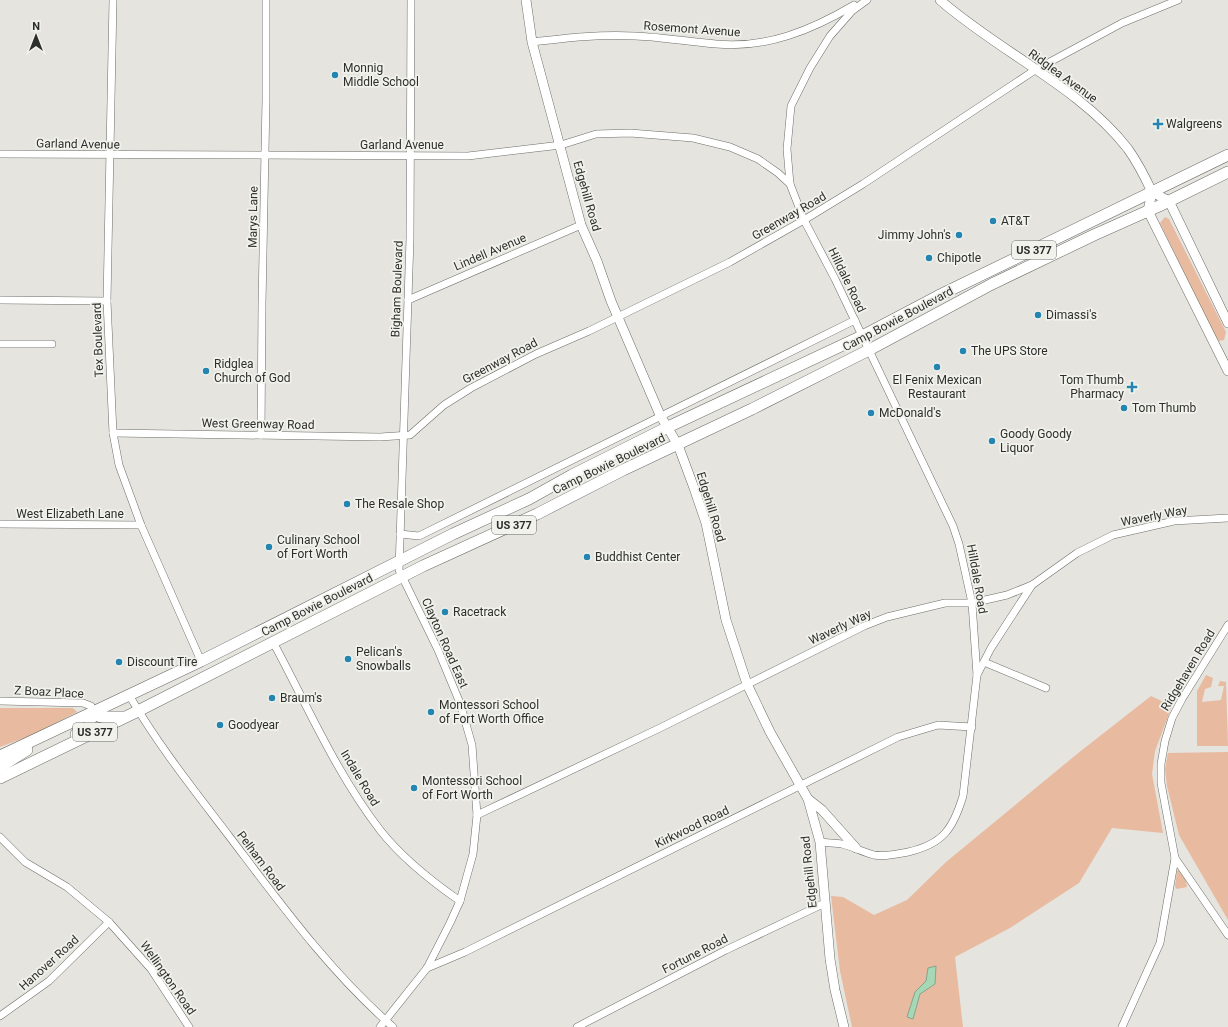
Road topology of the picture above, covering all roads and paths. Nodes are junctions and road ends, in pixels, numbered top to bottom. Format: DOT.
graph roads {
  1 [pos="113,0"];
  2 [pos="266,0"];
  3 [pos="411,0"];
  4 [pos="526,0"];
  5 [pos="866,0"];
  6 [pos="940,0"];
  7 [pos="1178,0"];
  8 [pos="532,42"];
  9 [pos="1035,70"];
  10 [pos="561,144"];
  11 [pos="0,154"];
  12 [pos="1228,155"];
  13 [pos="109,156"];
  14 [pos="265,156"];
  15 [pos="410,156"];
  16 [pos="1228,172"];
  17 [pos="790,184"];
  18 [pos="1152,192"];
  19 [pos="1169,201"];
  20 [pos="1148,211"];
  21 [pos="804,220"];
  22 [pos="581,225"];
  23 [pos="1023,255"];
  24 [pos="992,284"];
  25 [pos="0,300"];
  26 [pos="408,300"];
  27 [pos="107,301"];
  28 [pos="618,317"];
  29 [pos="855,320"];
  30 [pos="1228,323"];
  31 [pos="862,336"];
  32 [pos="0,344"];
  33 [pos="52,344"];
  34 [pos="869,350"];
  35 [pos="1228,371"];
  36 [pos="660,415"];
  37 [pos="668,427"];
  38 [pos="113,433"];
  39 [pos="261,435"];
  40 [pos="404,436"];
  41 [pos="678,445"];
  42 [pos="529,499"];
  43 [pos="537,514"];
  44 [pos="1228,518"];
  45 [pos="0,524"];
  46 [pos="140,525"];
  47 [pos="400,534"];
  48 [pos="399,562"];
  49 [pos="402,577"];
  50 [pos="1032,585"];
  51 [pos="972,603"];
  52 [pos="1228,625"];
  53 [pos="266,629"];
  54 [pos="273,642"];
  55 [pos="201,661"];
  56 [pos="984,662"];
  57 [pos="977,674"];
  58 [pos="208,675"];
  59 [pos="747,684"];
  60 [pos="1046,688"];
  61 [pos="128,695"];
  62 [pos="0,701"];
  63 [pos="138,711"];
  64 [pos="92,713"];
  65 [pos="126,717"];
  66 [pos="972,728"];
  67 [pos="50,734"];
  68 [pos="0,756"];
  69 [pos="39,760"];
  70 [pos="0,767"];
  71 [pos="0,778"];
  72 [pos="800,786"];
  73 [pos="808,799"];
  74 [pos="476,815"];
  75 [pos="0,837"];
  76 [pos="820,842"];
  77 [pos="856,848"];
  78 [pos="1175,858"];
  79 [pos="460,901"];
  80 [pos="825,903"];
  81 [pos="109,922"];
  82 [pos="1228,935"];
  83 [pos="427,968"];
  84 [pos="0,1016"];
  85 [pos="385,1020"];
  86 [pos="842,1026"];
  87 [pos="189,1027"];
  88 [pos="380,1027"];
  89 [pos="393,1027"];
  90 [pos="577,1027"];
  91 [pos="1122,1027"];
  1 -- 13 [label="street, Tex Boulevard"];
  2 -- 14 [label="street, Marys Lane"];
  3 -- 15 [label="street, Bigham Boulevard"];
  4 -- 8 [label="street, Edgehill Road"];
  5 -- 8 [label="street, Rosemont Avenue"];
  5 -- 17 [label="street, Hilldale Road"];
  6 -- 9 [label="street, Ridglea Avenue"];
  7 -- 9 [label="street, Greenway Road"];
  8 -- 10 [label="street, Edgehill Road"];
  9 -- 18 [label="street, Ridglea Avenue"];
  9 -- 21 [label="street, Greenway Road"];
  10 -- 15 [label="street, Garland Avenue"];
  10 -- 17 [label="street, Garland Avenue"];
  10 -- 22 [label="street, Edgehill Road"];
  11 -- 13 [label="street, Garland Avenue"];
  12 -- 18 [label="main road, Camp Bowie Boulevard / US 377"];
  13 -- 14 [label="street, Garland Avenue"];
  13 -- 27 [label="street, Tex Boulevard"];
  14 -- 15 [label="street, Garland Avenue"];
  14 -- 39 [label="street, Marys Lane"];
  15 -- 26 [label="street, Bigham Boulevard"];
  16 -- 19 [label="main road, Camp Bowie Boulevard / US 377"];
  17 -- 21 [label="street, Hilldale Road"];
  18 -- 19 [label="street"];
  18 -- 20 [label="street"];
  18 -- 23 [label="main road, Camp Bowie Boulevard / US 377"];
  19 -- 20 [label="main road, Camp Bowie Boulevard / US 377"];
  19 -- 30 [label="street"];
  20 -- 24 [label="main road, Camp Bowie Boulevard / US 377"];
  20 -- 35 [label="street"];
  21 -- 28 [label="street, Greenway Road"];
  21 -- 29 [label="street, Hilldale Road"];
  22 -- 26 [label="street, Lindell Avenue"];
  22 -- 28 [label="street, Edgehill Road"];
  23 -- 24 [label="main road"];
  23 -- 31 [label="main road, Camp Bowie Boulevard / US 377"];
  24 -- 34 [label="main road, Camp Bowie Boulevard / US 377"];
  25 -- 27 [label="street"];
  26 -- 40 [label="street, Bigham Boulevard"];
  27 -- 38 [label="street, Tex Boulevard"];
  28 -- 36 [label="street, Edgehill Road"];
  28 -- 40 [label="street, Greenway Road"];
  29 -- 31 [label="street, Hilldale Road"];
  29 -- 36 [label="street"];
  31 -- 34 [label="street, Hilldale Road"];
  31 -- 37 [label="main road, Camp Bowie Boulevard / US 377"];
  32 -- 33 [label="street"];
  34 -- 41 [label="main road, Camp Bowie Boulevard / US 377"];
  34 -- 51 [label="street, Hilldale Road"];
  36 -- 37 [label="street, Edgehill Road"];
  36 -- 47 [label="street"];
  37 -- 41 [label="street, Edgehill Road"];
  37 -- 42 [label="main road, Camp Bowie Boulevard / US 377"];
  38 -- 39 [label="street, West Greenway Road"];
  38 -- 46 [label="street, Tex Boulevard"];
  39 -- 40 [label="street, West Greenway Road"];
  40 -- 47 [label="street, Bigham Boulevard"];
  41 -- 43 [label="main road, Camp Bowie Boulevard / US 377"];
  41 -- 59 [label="street, Edgehill Road"];
  42 -- 43 [label="main road"];
  42 -- 48 [label="main road, Camp Bowie Boulevard / US 377"];
  43 -- 49 [label="main road, Camp Bowie Boulevard / US 377"];
  44 -- 50 [label="street, Waverly Way"];
  45 -- 46 [label="street, West Elizabeth Lane"];
  46 -- 55 [label="street, Tex Boulevard"];
  47 -- 48 [label="street, Bigham Boulevard"];
  48 -- 49 [label="street, Bigham Boulevard"];
  48 -- 53 [label="main road, Camp Bowie Boulevard / US 377"];
  49 -- 54 [label="main road, Camp Bowie Boulevard / US 377"];
  49 -- 74 [label="street, Clayton Road East"];
  50 -- 51 [label="street, Waverly Way"];
  50 -- 56 [label="street, Hilldale Road"];
  51 -- 57 [label="street, Hilldale Road"];
  51 -- 59 [label="street, Waverly Way"];
  52 -- 78 [label="street, Ridgehaven Road"];
  53 -- 54 [label="main road"];
  53 -- 55 [label="main road, Camp Bowie Boulevard / US 377"];
  54 -- 58 [label="main road, Camp Bowie Boulevard / US 377"];
  54 -- 79 [label="street, Indale Road"];
  55 -- 58 [label="main road"];
  55 -- 61 [label="main road, Camp Bowie Boulevard / US 377"];
  56 -- 57 [label="street, Hilldale Road"];
  56 -- 60 [label="street"];
  57 -- 66 [label="street, Hilldale Road"];
  58 -- 63 [label="main road, Camp Bowie Boulevard / US 377"];
  59 -- 72 [label="street, Edgehill Road"];
  59 -- 74 [label="street, Waverly Way"];
  61 -- 63 [label="street, Pelham Road"];
  61 -- 64 [label="main road, Camp Bowie Boulevard / US 377"];
  62 -- 64 [label="street, Z Boaz Place"];
  63 -- 65 [label="main road, Camp Bowie Boulevard / US 377"];
  63 -- 85 [label="street, Pelham Road"];
  64 -- 65 [label="main road"];
  64 -- 67 [label="main road, Camp Bowie Boulevard / US 377"];
  64 -- 69 [label="main road"];
  65 -- 69 [label="main road, Camp Bowie Boulevard / US 377"];
  66 -- 72 [label="street, Kirkwood Road"];
  66 -- 77 [label="street, Hilldale Road"];
  67 -- 68 [label="main road, Camp Bowie Boulevard / US 377"];
  67 -- 70 [label="main road"];
  69 -- 71 [label="main road, Camp Bowie Boulevard / US 377"];
  72 -- 73 [label="street, Edgehill Road"];
  72 -- 83 [label="street, Kirkwood Road"];
  73 -- 76 [label="street, Edgehill Road"];
  73 -- 77 [label="street"];
  74 -- 79 [label="street, Clayton Road East"];
  75 -- 81 [label="street, Wellington Road"];
  76 -- 77 [label="street, Hilldale Road"];
  76 -- 80 [label="street, Edgehill Road"];
  78 -- 82 [label="street"];
  78 -- 91 [label="street, Ridgehaven Road"];
  79 -- 83 [label="street, Clayton Road East"];
  80 -- 86 [label="street, Edgehill Road"];
  80 -- 90 [label="street, Fortune Road"];
  81 -- 84 [label="street, Hanover Road"];
  81 -- 87 [label="street, Wellington Road"];
  83 -- 85 [label="street, Clayton Road East"];
  85 -- 88 [label="street, Clayton Road East"];
  85 -- 89 [label="street, Pelham Road"];
}
